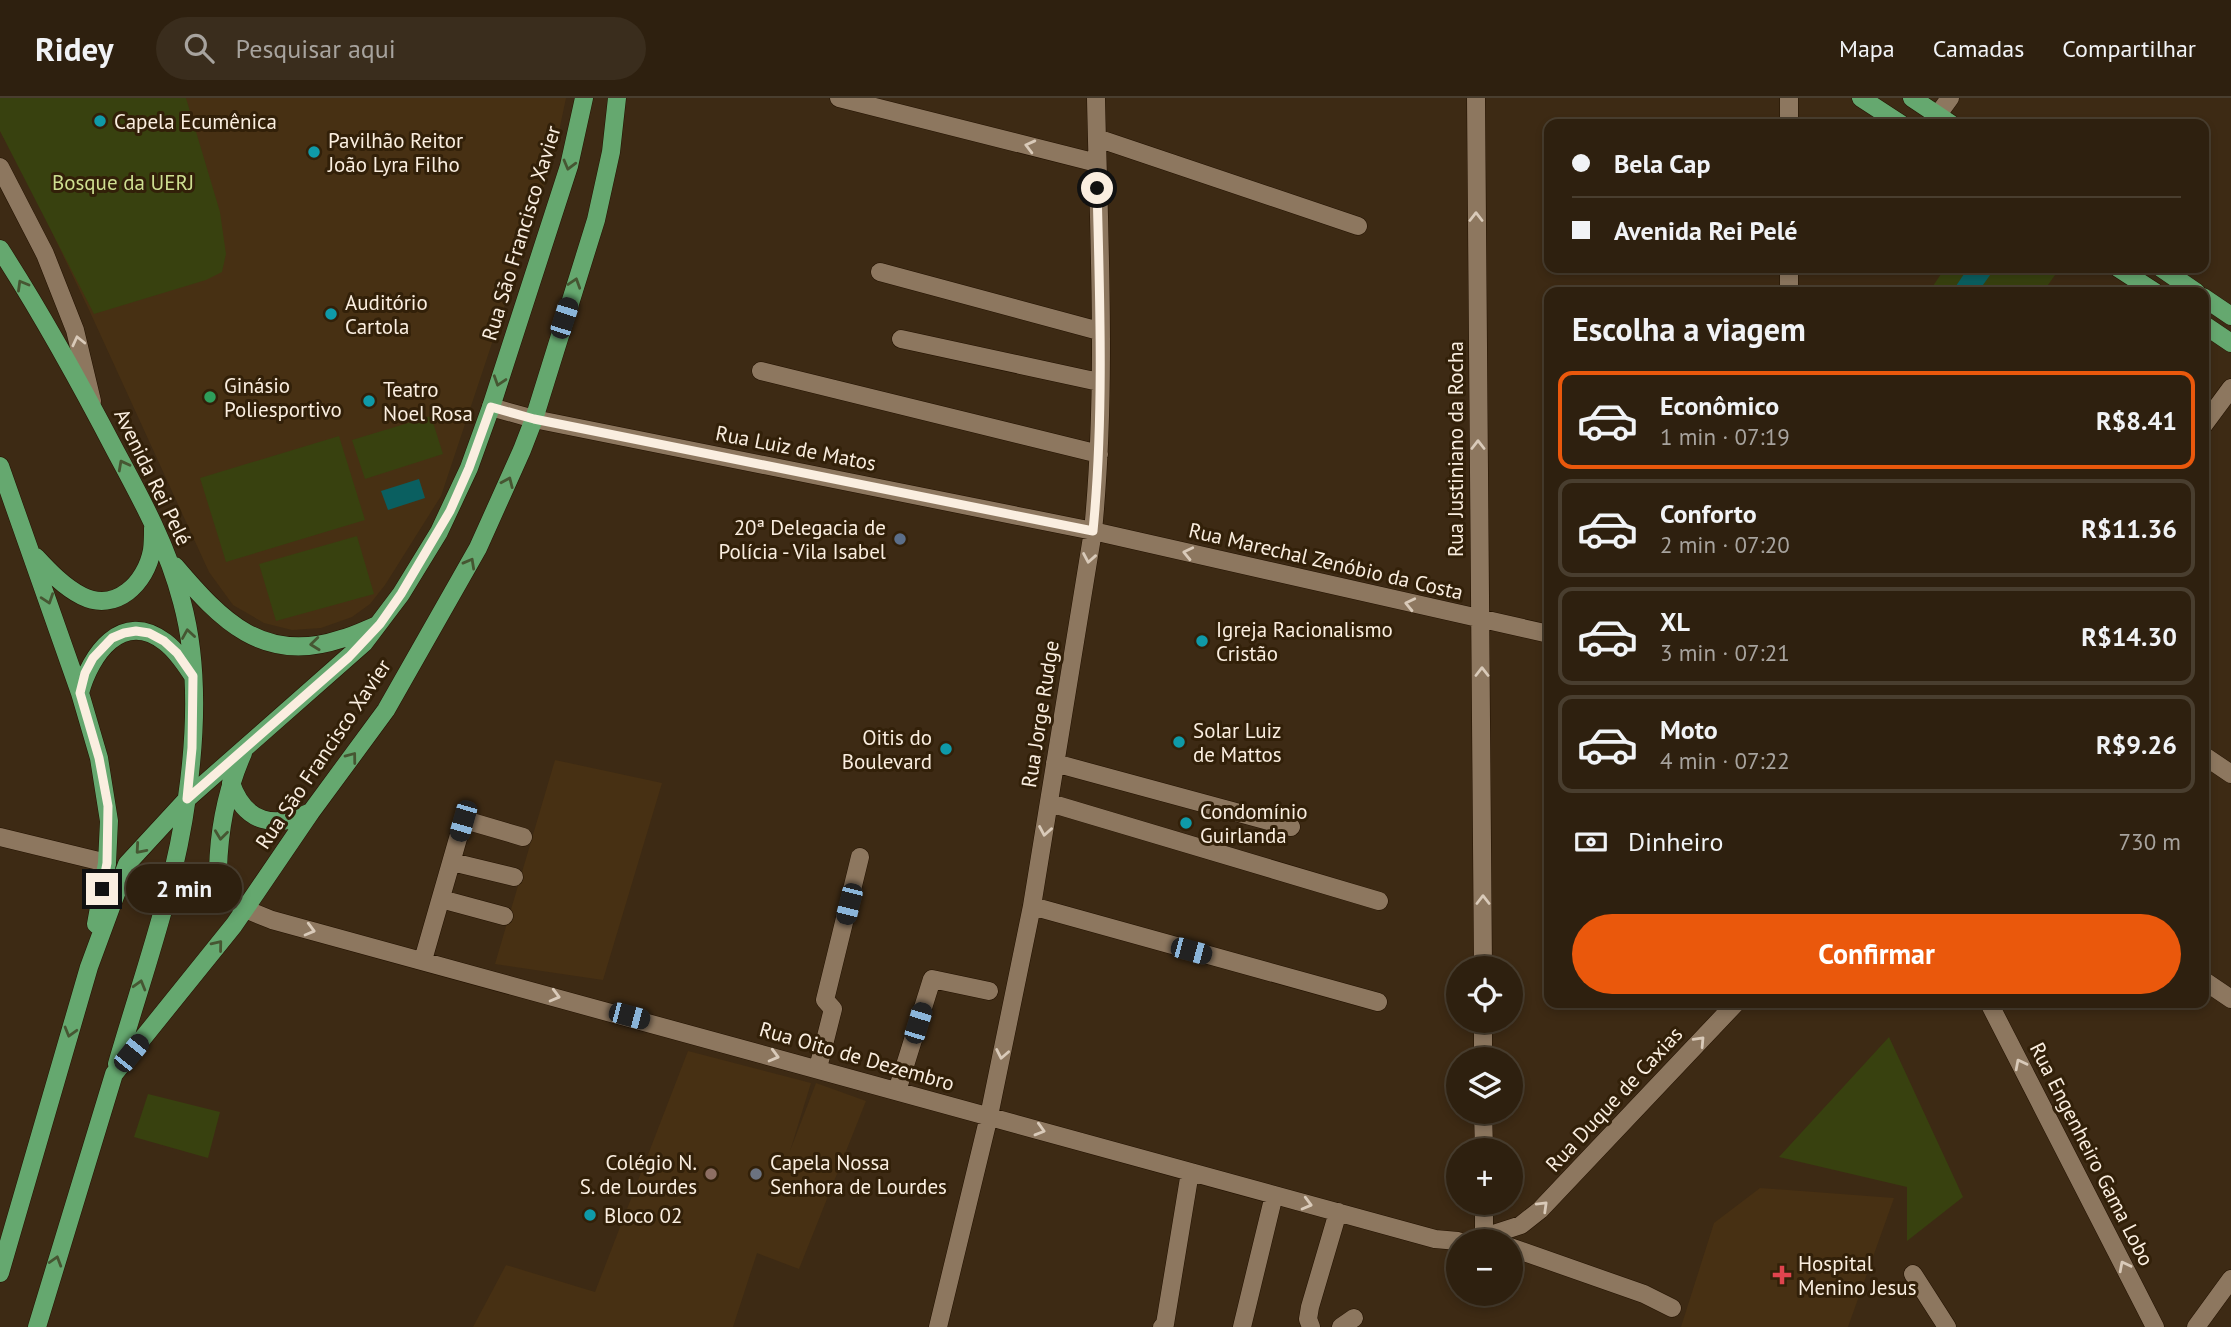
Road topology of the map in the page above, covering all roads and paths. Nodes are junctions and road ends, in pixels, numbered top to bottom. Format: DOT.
graph roads {
  1 [pos="584,98"];
  2 [pos="617,98"];
  3 [pos="839,98"];
  4 [pos="1096,98"];
  5 [pos="1476,98"];
  6 [pos="1789,98"];
  7 [pos="1861,98"];
  8 [pos="1912,98"];
  9 [pos="1950,98"];
  10 [pos="1789,119"];
  11 [pos="1892,119"];
  12 [pos="1938,119"];
  13 [pos="1941,119"];
  14 [pos="1097,138"];
  15 [pos="1097,163"];
  16 [pos="0,167"];
  17 [pos="1358,226"];
  18 [pos="0,249"];
  19 [pos="880,272"];
  20 [pos="2126,273"];
  21 [pos="2168,273"];
  22 [pos="2147,287"];
  23 [pos="2189,287"];
  24 [pos="2209,301"];
  25 [pos="2231,316"];
  26 [pos="2209,328"];
  27 [pos="1099,331"];
  28 [pos="901,339"];
  29 [pos="2231,343"];
  30 [pos="761,371"];
  31 [pos="1099,383"];
  32 [pos="2231,388"];
  33 [pos="491,407"];
  34 [pos="93,408"];
  35 [pos="2209,418"];
  36 [pos="534,419"];
  37 [pos="1099,454"];
  38 [pos="0,466"];
  39 [pos="153,523"];
  40 [pos="1093,531"];
  41 [pos="31,552"];
  42 [pos="169,560"];
  43 [pos="1479,620"];
  44 [pos="380,624"];
  45 [pos="1544,633"];
  46 [pos="193,676"];
  47 [pos="80,693"];
  48 [pos="246,747"];
  49 [pos="2209,759"];
  50 [pos="1055,763"];
  51 [pos="2231,774"];
  52 [pos="231,783"];
  53 [pos="187,799"];
  54 [pos="1049,803"];
  55 [pos="311,812"];
  56 [pos="1291,827"];
  57 [pos="523,837"];
  58 [pos="0,838"];
  59 [pos="860,857"];
  60 [pos="452,862"];
  61 [pos="107,863"];
  62 [pos="514,877"];
  63 [pos="441,899"];
  64 [pos="1379,901"];
  65 [pos="1032,906"];
  66 [pos="245,909"];
  67 [pos="504,916"];
  68 [pos="1483,956"];
  69 [pos="423,960"];
  70 [pos="89,967"];
  71 [pos="2209,984"];
  72 [pos="989,991"];
  73 [pos="2231,999"];
  74 [pos="1378,1002"];
  75 [pos="1731,1008"];
  76 [pos="1992,1008"];
  77 [pos="818,1068"];
  78 [pos="114,1074"];
  79 [pos="897,1091"];
  80 [pos="989,1116"];
  81 [pos="1190,1172"];
  82 [pos="1274,1195"];
  83 [pos="1338,1212"];
  84 [pos="1512,1229"];
  85 [pos="1446,1240"];
  86 [pos="1523,1252"];
  87 [pos="0,1273"];
  88 [pos="1913,1274"];
  89 [pos="2231,1279"];
  90 [pos="1672,1308"];
  91 [pos="37,1327"];
  92 [pos="938,1327"];
  93 [pos="1162,1327"];
  94 [pos="1242,1327"];
  95 [pos="1311,1327"];
  96 [pos="1947,1327"];
  97 [pos="2155,1327"];
  98 [pos="2196,1327"];
  1 -- 33 [label="main road, Rua São Francisco Xavier, one-way"];
  36 -- 2 [label="main road, Rua São Francisco Xavier, one-way"];
  15 -- 3 [label="street, one-way"];
  4 -- 14 [label="street, Rua Jorge Rudge"];
  43 -- 5 [label="street, Rua Justiniano da Rocha, one-way"];
  6 -- 10 [label="street"];
  7 -- 11 [label="main road"];
  8 -- 12 [label="main road"];
  9 -- 13 [label="street"];
  14 -- 15 [label="street, Rua Jorge Rudge"];
  14 -- 17 [label="street"];
  15 -- 27 [label="street, Rua Jorge Rudge"];
  34 -- 16 [label="street, one-way"];
  34 -- 18 [label="main road, Avenida Rei Pelé, one-way"];
  19 -- 27 [label="street"];
  20 -- 22 [label="main road"];
  21 -- 23 [label="main road"];
  24 -- 25 [label="main road"];
  26 -- 29 [label="main road"];
  27 -- 31 [label="street, Rua Jorge Rudge"];
  28 -- 31 [label="street"];
  30 -- 37 [label="street"];
  31 -- 37 [label="street, Rua Jorge Rudge"];
  32 -- 35 [label="street"];
  33 -- 36 [label="street, Rua Luiz de Matos"];
  33 -- 44 [label="main road, Rua São Francisco Xavier"];
  39 -- 34 [label="main road, Avenida Rei Pelé, one-way"];
  36 -- 40 [label="street, Rua Luiz de Matos"];
  55 -- 36 [label="main road, Rua São Francisco Xavier, one-way"];
  37 -- 40 [label="street, Rua Jorge Rudge"];
  38 -- 41 [label="main road"];
  39 -- 41 [label="main road"];
  39 -- 42 [label="main road, Avenida Rei Pelé"];
  43 -- 40 [label="street, Rua Marechal Zenóbio da Costa, one-way"];
  40 -- 50 [label="street, Rua Jorge Rudge, one-way"];
  41 -- 47 [label="main road, one-way"];
  44 -- 42 [label="main road, one-way"];
  46 -- 42 [label="main road, Avenida Rei Pelé, one-way"];
  43 -- 45 [label="street, Rua Marechal Zenóbio da Costa"];
  68 -- 43 [label="street, Rua Justiniano da Rocha, one-way"];
  44 -- 48 [label="main road, Rua São Francisco Xavier"];
  46 -- 47 [label="main road"];
  46 -- 53 [label="main road, Avenida Rei Pelé"];
  47 -- 61 [label="main road"];
  48 -- 52 [label="main road"];
  48 -- 53 [label="main road, Rua São Francisco Xavier"];
  49 -- 51 [label="street"];
  50 -- 54 [label="street, Rua Jorge Rudge"];
  50 -- 56 [label="street"];
  52 -- 55 [label="main road"];
  52 -- 66 [label="main road, one-way"];
  53 -- 70 [label="main road, Rua São Francisco Xavier, one-way"];
  78 -- 53 [label="main road, Avenida Rei Pelé, one-way"];
  54 -- 64 [label="street"];
  54 -- 65 [label="street, Rua Jorge Rudge, one-way"];
  55 -- 66 [label="main road, Rua São Francisco Xavier"];
  57 -- 60 [label="street"];
  58 -- 61 [label="street"];
  59 -- 77 [label="street"];
  60 -- 62 [label="street"];
  60 -- 63 [label="street"];
  61 -- 70 [label="main road"];
  63 -- 67 [label="street"];
  63 -- 69 [label="street"];
  65 -- 74 [label="street"];
  65 -- 80 [label="street, Rua Jorge Rudge, one-way"];
  66 -- 69 [label="street, Rua Oito de Dezembro, one-way"];
  78 -- 66 [label="main road, Rua São Francisco Xavier, one-way"];
  69 -- 77 [label="street, Rua Oito de Dezembro, one-way"];
  70 -- 87 [label="main road, Rua São Francisco Xavier, one-way"];
  71 -- 73 [label="street"];
  72 -- 79 [label="street"];
  84 -- 75 [label="street, Rua Duque de Caxias, one-way"];
  97 -- 76 [label="street, Rua Engenheiro Gama Lobo, one-way"];
  77 -- 79 [label="street, Rua Oito de Dezembro"];
  91 -- 78 [label="main road, Rua São Francisco Xavier, one-way"];
  79 -- 80 [label="street, Rua Oito de Dezembro"];
  80 -- 81 [label="street, Rua Oito de Dezembro, one-way"];
  80 -- 92 [label="street, Rua Jorge Rudge"];
  81 -- 82 [label="street, Rua Oito de Dezembro"];
  81 -- 93 [label="street"];
  82 -- 83 [label="street, Rua Oito de Dezembro, one-way"];
  82 -- 94 [label="street"];
  83 -- 85 [label="street, Rua Oito de Dezembro"];
  83 -- 95 [label="street"];
  86 -- 90 [label="street"];
  88 -- 96 [label="street"];
  89 -- 98 [label="street"];
}
